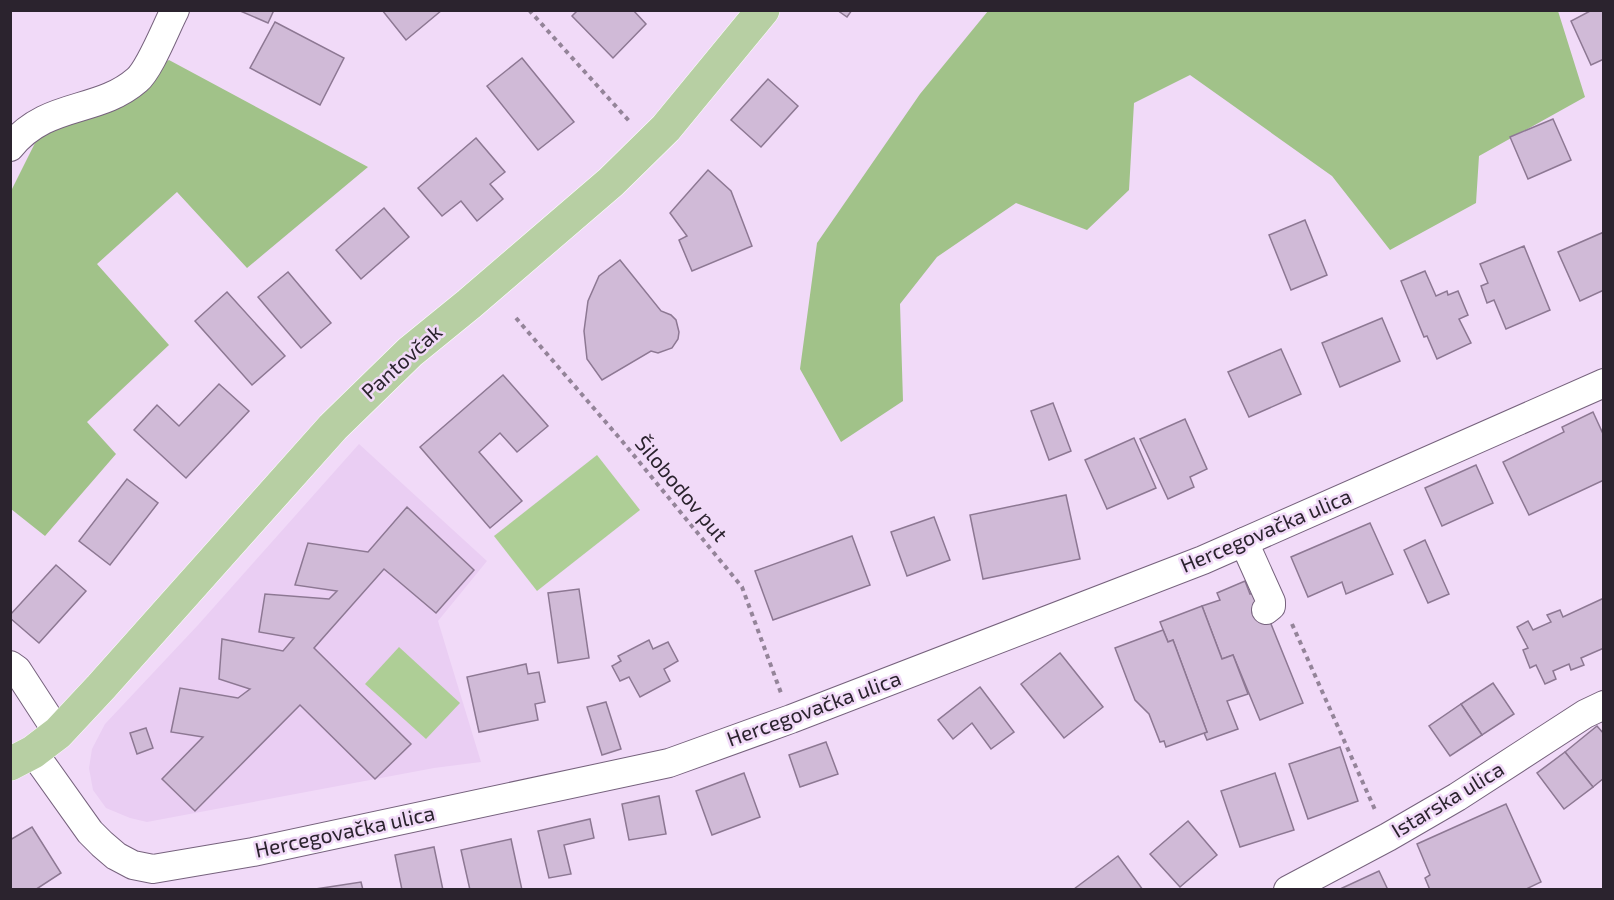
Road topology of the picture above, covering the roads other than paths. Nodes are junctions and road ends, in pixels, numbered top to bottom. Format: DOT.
graph roads {
  1 [pos="175,10"];
  2 [pos="763,10"];
  3 [pos="10,147"];
  4 [pos="1604,383"];
  5 [pos="1244,542"];
  6 [pos="1266,610"];
  7 [pos="10,665"];
  8 [pos="1604,705"];
  9 [pos="34,750"];
  10 [pos="1288,890"];
  1 -- 3 [label="street"];
  2 -- 9 [label="main road, Pantovčak"];
  4 -- 5 [label="street, Hercegovačka ulica"];
  5 -- 6 [label="street"];
  5 -- 9 [label="street, Hercegovačka ulica"];
  7 -- 9 [label="street"];
  8 -- 10 [label="street, Istarska ulica"];
}
